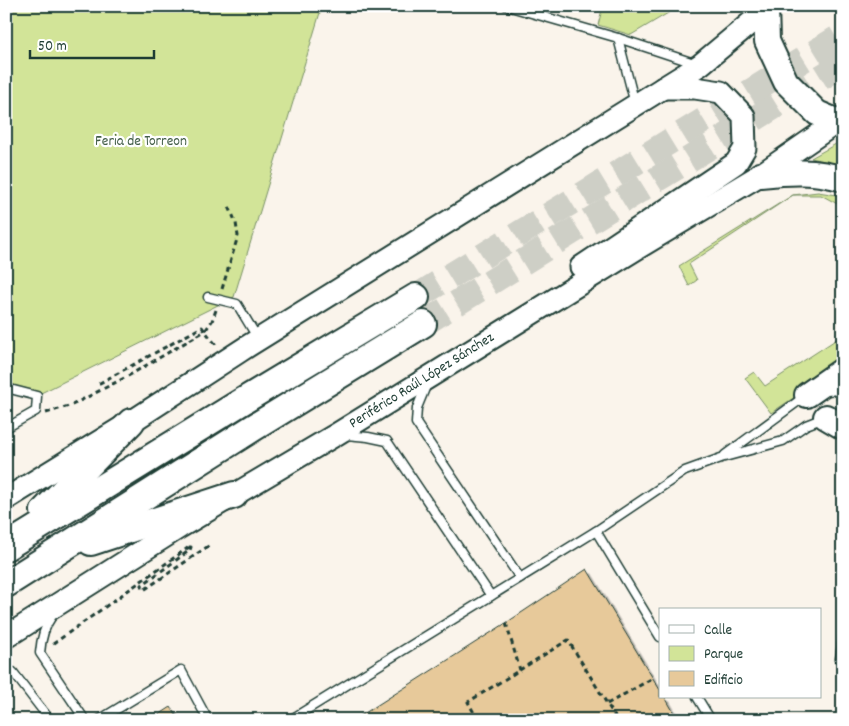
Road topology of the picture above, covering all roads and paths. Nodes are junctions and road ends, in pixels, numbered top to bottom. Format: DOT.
graph roads {
  1 [pos="507,6"];
  2 [pos="766,8"];
  3 [pos="618,38"];
  4 [pos="700,65"];
  5 [pos="663,88"];
  6 [pos="635,106"];
  7 [pos="840,123"];
  8 [pos="760,175"];
  9 [pos="843,179"];
  10 [pos="228,204"];
  11 [pos="208,297"];
  12 [pos="416,297"];
  13 [pos="219,300"];
  14 [pos="517,322"];
  15 [pos="423,324"];
  16 [pos="205,331"];
  17 [pos="258,339"];
  18 [pos="227,359"];
  19 [pos="843,370"];
  20 [pos="438,371"];
  21 [pos="98,384"];
  22 [pos="6,388"];
  23 [pos="843,390"];
  24 [pos="806,395"];
  25 [pos="36,411"];
  26 [pos="837,421"];
  27 [pos="130,422"];
  28 [pos="6,428"];
  29 [pos="337,434"];
  30 [pos="721,458"];
  31 [pos="234,495"];
  32 [pos="6,499"];
  33 [pos="596,531"];
  34 [pos="11,544"];
  35 [pos="210,545"];
  36 [pos="55,554"];
  37 [pos="520,578"];
  38 [pos="6,584"];
  39 [pos="491,596"];
  40 [pos="61,604"];
  41 [pos="506,623"];
  42 [pos="659,635"];
  43 [pos="6,637"];
  44 [pos="843,637"];
  45 [pos="40,653"];
  46 [pos="843,666"];
  47 [pos="520,670"];
  48 [pos="6,671"];
  49 [pos="653,678"];
  50 [pos="698,698"];
  51 [pos="607,704"];
  52 [pos="50,720"];
  53 [pos="85,720"];
  54 [pos="99,720"];
  55 [pos="208,720"];
  56 [pos="290,720"];
  57 [pos="478,720"];
  58 [pos="617,720"];
  59 [pos="711,720"];
  1 -- 3 [label="lane"];
  2 -- 4 [label="main road, Periférico Raúl López Sánchez"];
  2 -- 7 [label="main road, Periférico Raúl López Sánchez"];
  3 -- 4 [label="lane"];
  3 -- 6 [label="lane"];
  4 -- 5 [label="main road, Periférico Raúl López Sánchez"];
  5 -- 6 [label="main road, Periférico Raúl López Sánchez"];
  5 -- 14 [label="main road"];
  6 -- 17 [label="main road, Periférico Raúl López Sánchez"];
  7 -- 8 [label="main road, Periférico Raúl López Sánchez"];
  8 -- 9 [label="main road"];
  8 -- 14 [label="main road, Periférico Raúl López Sánchez"];
  10 -- 13 [label="path"];
  11 -- 13 [label="lane"];
  12 -- 34 [label="highway"];
  13 -- 16 [label="path"];
  13 -- 17 [label="lane"];
  14 -- 20 [label="main road, Periférico Raúl López Sánchez"];
  15 -- 36 [label="highway"];
  16 -- 18 [label="path"];
  16 -- 21 [label="path"];
  16 -- 25 [label="path"];
  17 -- 18 [label="main road, Periférico Raúl López Sánchez"];
  18 -- 27 [label="main road, Periférico Raúl López Sánchez"];
  19 -- 24 [label="main road"];
  20 -- 29 [label="main road, Periférico Raúl López Sánchez"];
  20 -- 37 [label="lane"];
  22 -- 25 [label="lane"];
  23 -- 24 [label="lane"];
  24 -- 30 [label="lane"];
  25 -- 28 [label="lane"];
  26 -- 30 [label="lane"];
  27 -- 32 [label="main road, Periférico Raúl López Sánchez"];
  27 -- 34 [label="highway"];
  29 -- 31 [label="main road, Periférico Raúl López Sánchez"];
  29 -- 39 [label="lane"];
  30 -- 33 [label="lane"];
  31 -- 36 [label="highway"];
  31 -- 40 [label="main road, Periférico Raúl López Sánchez"];
  33 -- 37 [label="lane"];
  33 -- 42 [label="lane"];
  35 -- 45 [label="path"];
  36 -- 38 [label="highway"];
  37 -- 39 [label="lane"];
  39 -- 56 [label="lane"];
  40 -- 43 [label="main road, Periférico Raúl López Sánchez"];
  40 -- 45 [label="lane"];
  41 -- 47 [label="path"];
  44 -- 46 [label="lane"];
  45 -- 53 [label="lane"];
  47 -- 51 [label="path"];
  47 -- 57 [label="path"];
  48 -- 52 [label="lane"];
  49 -- 51 [label="path"];
  50 -- 59 [label="lane"];
  51 -- 58 [label="path"];
  54 -- 55 [label="lane"];
}
